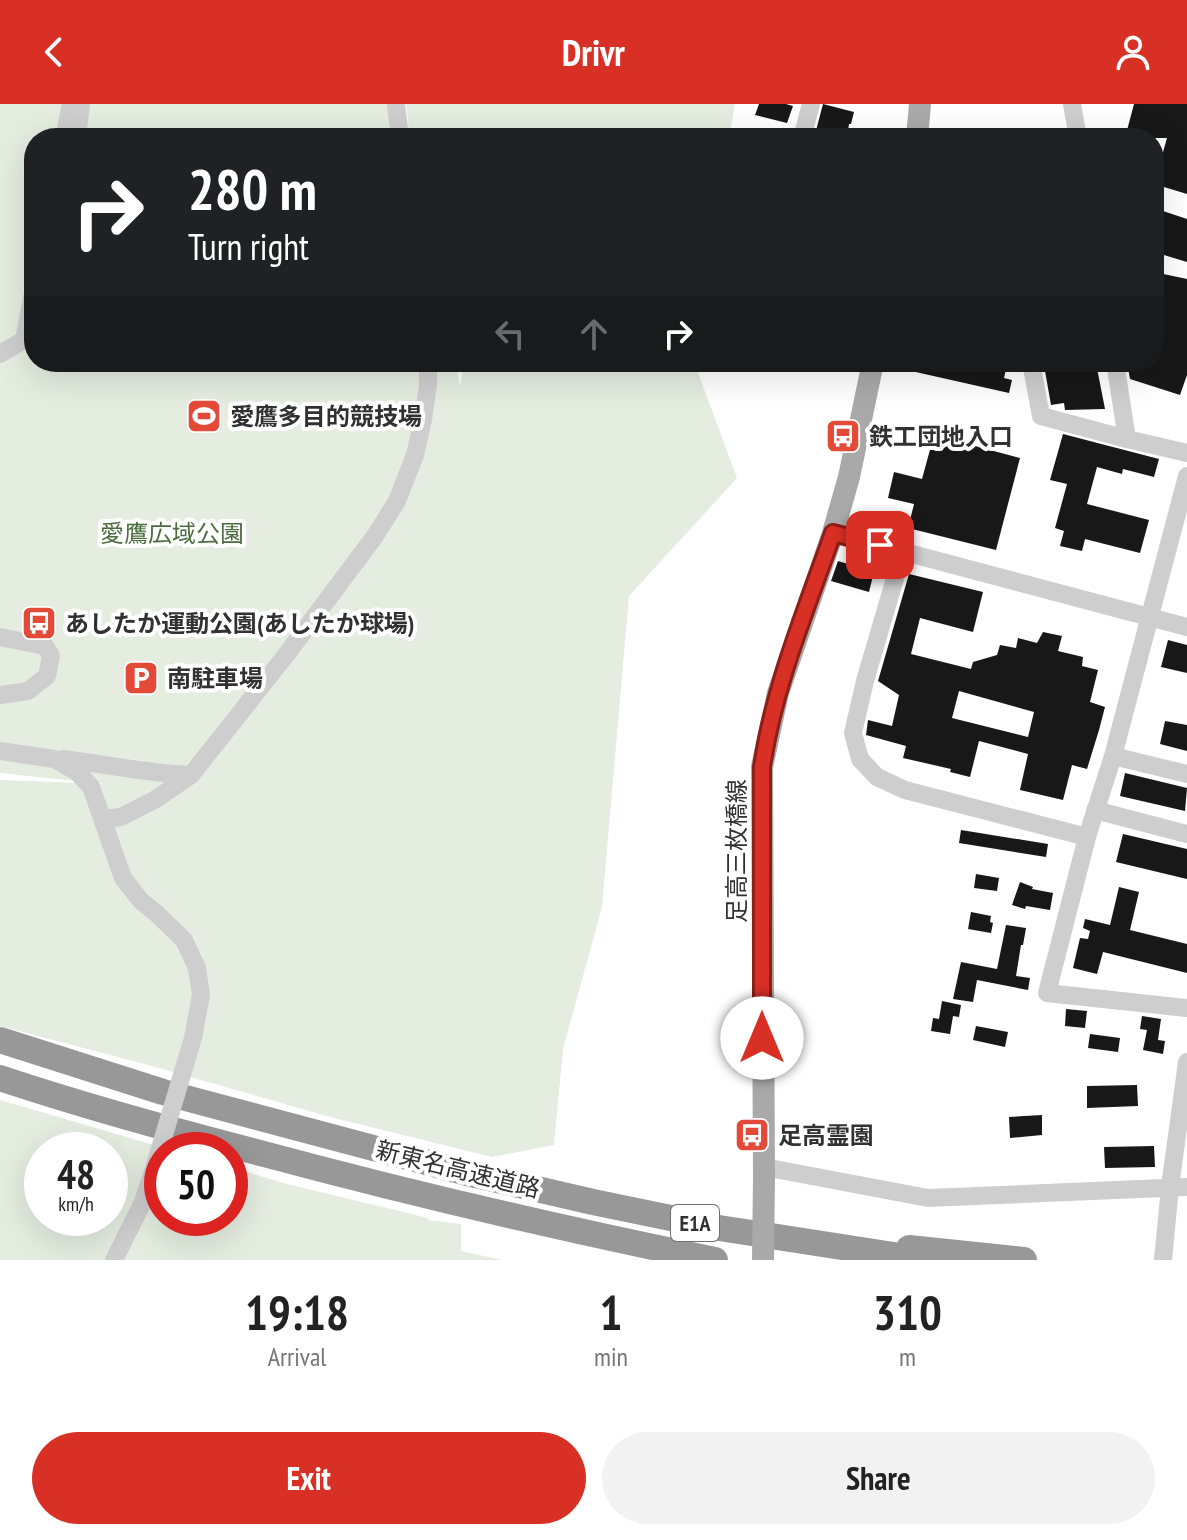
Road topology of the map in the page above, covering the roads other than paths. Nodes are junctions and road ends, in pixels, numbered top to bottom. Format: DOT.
graph roads {
  1 [pos="71,104"];
  2 [pos="81,104"];
  3 [pos="396,104"];
  4 [pos="811,104"];
  5 [pos="920,104"];
  6 [pos="1072,104"];
  7 [pos="66,128"];
  8 [pos="78,128"];
  9 [pos="399,128"];
  10 [pos="805,128"];
  11 [pos="918,128"];
  12 [pos="1076,128"];
  13 [pos="24,340"];
  14 [pos="0,354"];
  15 [pos="428,372"];
  16 [pos="871,372"];
  17 [pos="1033,372"];
  18 [pos="1117,372"];
  19 [pos="1127,439"];
  20 [pos="1187,453"];
  21 [pos="1187,476"];
  22 [pos="833,533"];
  23 [pos="903,551"];
  24 [pos="1150,618"];
  25 [pos="1187,627"];
  26 [pos="0,637"];
  27 [pos="0,695"];
  28 [pos="0,751"];
  29 [pos="1113,756"];
  30 [pos="54,759"];
  31 [pos="1187,774"];
  32 [pos="191,775"];
  33 [pos="1095,810"];
  34 [pos="103,819"];
  35 [pos="1187,834"];
  36 [pos="1087,837"];
  37 [pos="1187,1008"];
  38 [pos="0,1040"];
  39 [pos="1187,1062"];
  40 [pos="0,1078"];
  41 [pos="764,1172"];
  42 [pos="1179,1187"];
  43 [pos="719,1228"];
  44 [pos="114,1260"];
  45 [pos="715,1260"];
  46 [pos="763,1260"];
  47 [pos="926,1260"];
  48 [pos="1024,1260"];
  49 [pos="1163,1260"];
  1 -- 7 [label="street"];
  2 -- 8 [label="street"];
  3 -- 9 [label="street"];
  4 -- 10 [label="street"];
  5 -- 11 [label="main road"];
  6 -- 12 [label="street"];
  13 -- 14 [label="street"];
  15 -- 32 [label="street"];
  16 -- 22 [label="main road, 足高三枚橋線"];
  17 -- 19 [label="street"];
  18 -- 19 [label="street"];
  19 -- 20 [label="street"];
  21 -- 24 [label="street"];
  22 -- 23 [label="street"];
  22 -- 41 [label="main road, 足高三枚橋線"];
  23 -- 24 [label="street"];
  23 -- 36 [label="street"];
  24 -- 25 [label="street"];
  24 -- 29 [label="street"];
  26 -- 27 [label="street"];
  28 -- 30 [label="street"];
  29 -- 31 [label="street"];
  29 -- 33 [label="street"];
  30 -- 32 [label="street"];
  30 -- 34 [label="street"];
  32 -- 34 [label="street"];
  33 -- 35 [label="street"];
  33 -- 36 [label="street"];
  34 -- 44 [label="street, bridge"];
  36 -- 37 [label="street"];
  38 -- 43 [label="highway, 新東名高速道路 / E1A"];
  39 -- 42 [label="street"];
  40 -- 45 [label="highway, 新東名高速道路 / E1A"];
  41 -- 42 [label="street"];
  41 -- 46 [label="main road, 足高三枚橋線, bridge"];
  42 -- 49 [label="street"];
  43 -- 47 [label="highway, 新東名高速道路 / E1A"];
  43 -- 48 [label="highway"];
}
